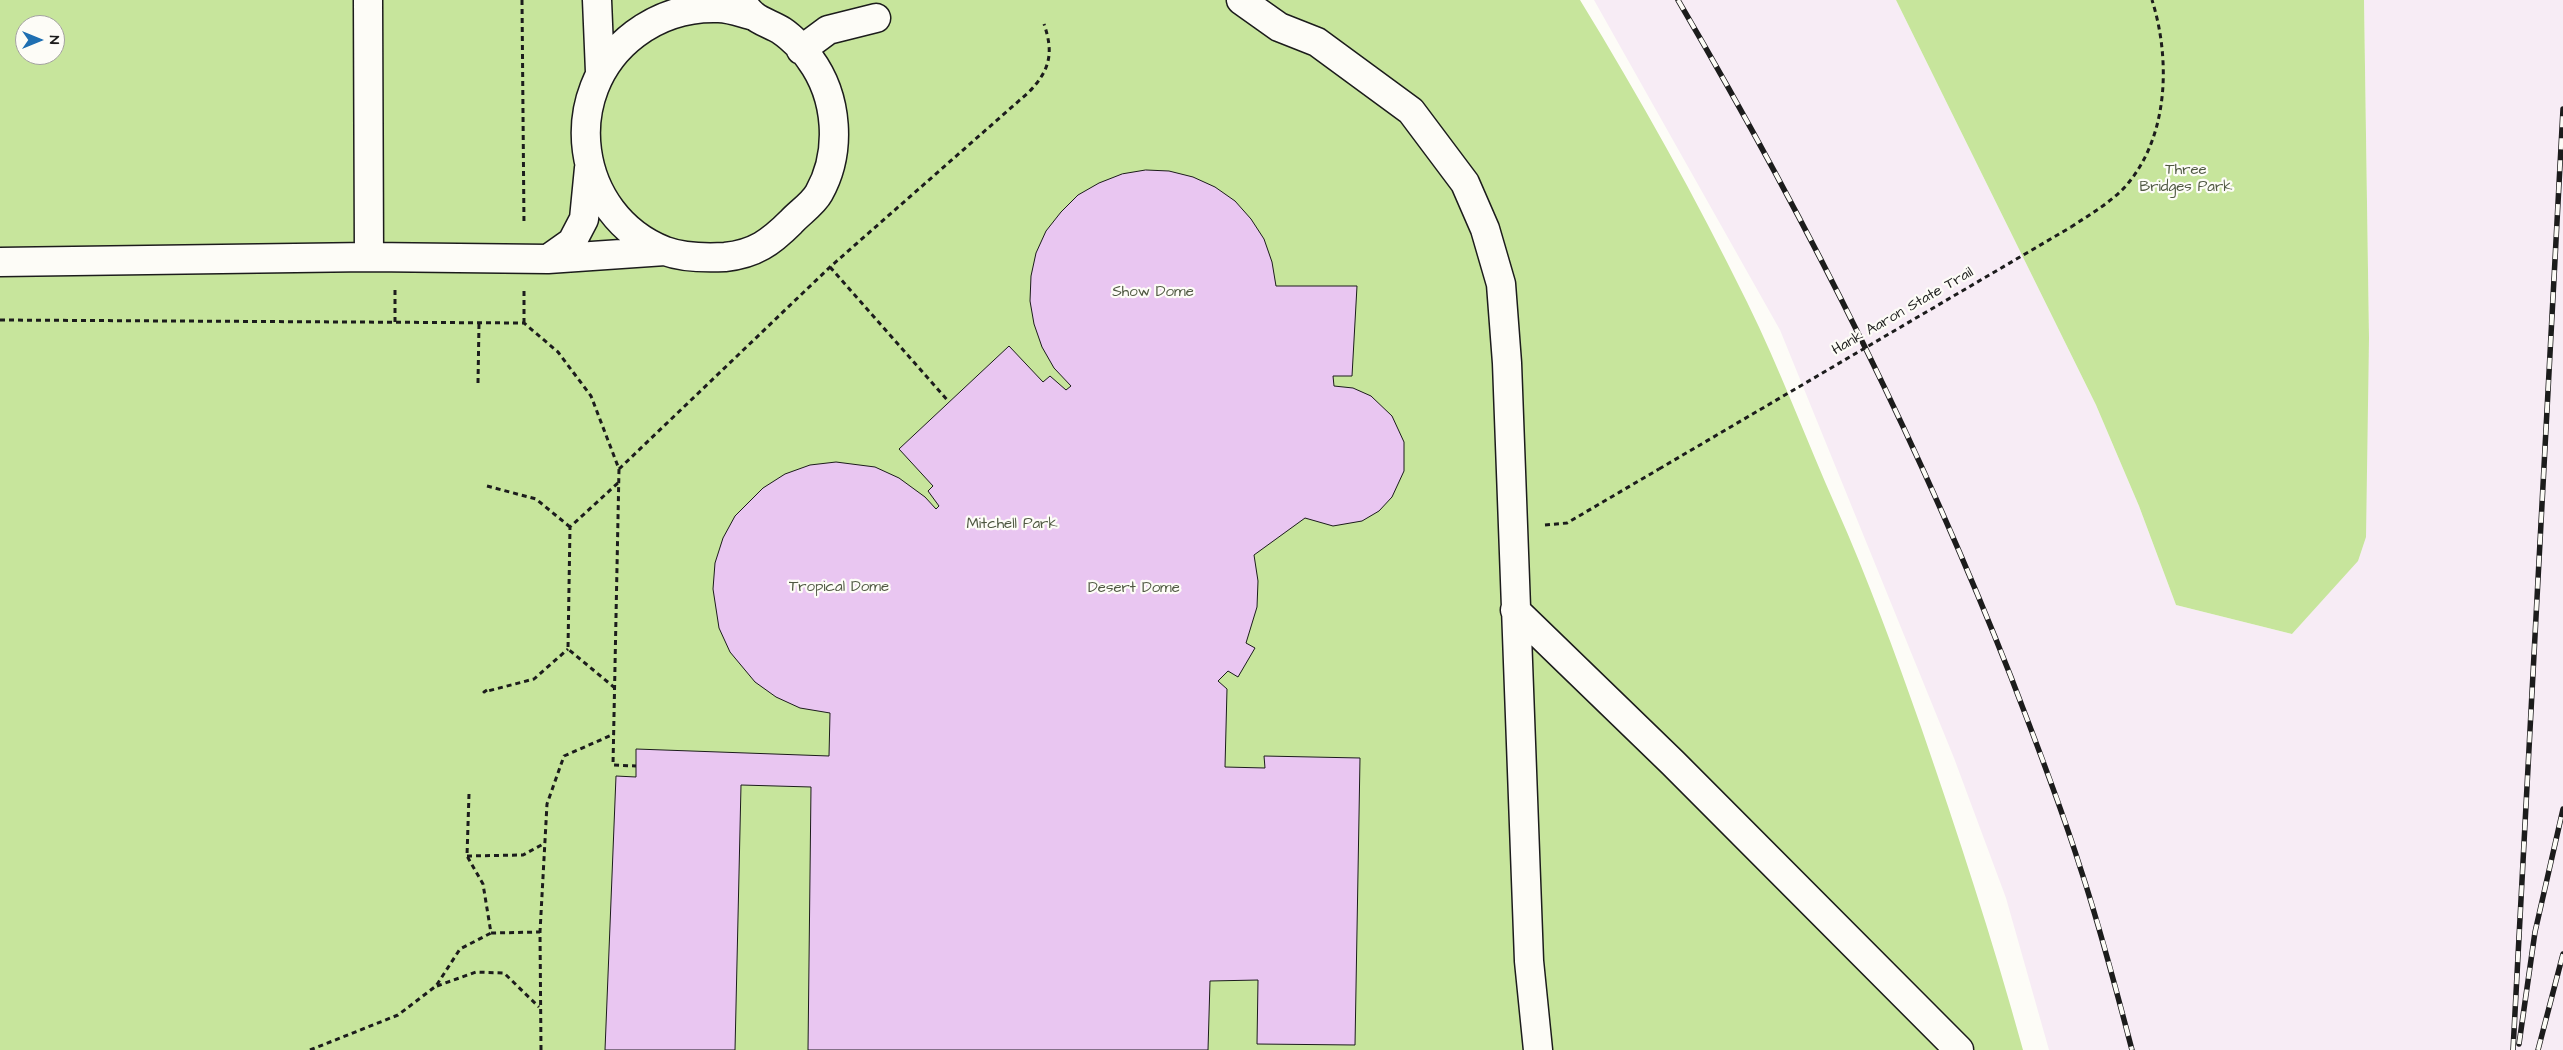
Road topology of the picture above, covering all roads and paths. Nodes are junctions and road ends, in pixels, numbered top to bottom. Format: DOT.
graph roads {
  1 [pos="368,0"];
  2 [pos="522,0"];
  3 [pos="597,0"];
  4 [pos="1240,0"];
  5 [pos="2152,0"];
  6 [pos="747,8"];
  7 [pos="876,18"];
  8 [pos="1044,24"];
  9 [pos="801,50"];
  10 [pos="600,72"];
  11 [pos="589,168"];
  12 [pos="665,251"];
  13 [pos="369,257"];
  14 [pos="536,259"];
  15 [pos="0,262"];
  16 [pos="830,267"];
  17 [pos="0,320"];
  18 [pos="479,323"];
  19 [pos="524,323"];
  20 [pos="478,383"];
  21 [pos="949,402"];
  22 [pos="619,469"];
  23 [pos="619,482"];
  24 [pos="488,486"];
  25 [pos="570,527"];
  26 [pos="1512,528"];
  27 [pos="1515,610"];
  28 [pos="568,649"];
  29 [pos="615,688"];
  30 [pos="488,690"];
  31 [pos="614,734"];
  32 [pos="636,766"];
  33 [pos="469,794"];
  34 [pos="545,843"];
  35 [pos="467,856"];
  36 [pos="540,932"];
  37 [pos="491,934"];
  38 [pos="436,986"];
  39 [pos="540,1008"];
  40 [pos="310,1050"];
  41 [pos="541,1050"];
  42 [pos="1538,1050"];
  43 [pos="1959,1050"];
  1 -- 13 [label="lane"];
  2 -- 14 [label="path"];
  3 -- 10 [label="lane"];
  4 -- 26 [label="lane"];
  5 -- 26 [label="path, Hank Aaron State Trail, bridge"];
  6 -- 9 [label="lane"];
  6 -- 10 [label="lane"];
  7 -- 9 [label="lane"];
  8 -- 16 [label="path"];
  9 -- 12 [label="lane"];
  10 -- 11 [label="lane"];
  11 -- 12 [label="lane"];
  11 -- 14 [label="lane"];
  12 -- 14 [label="lane"];
  13 -- 14 [label="lane"];
  13 -- 15 [label="lane"];
  14 -- 19 [label="path"];
  16 -- 21 [label="path"];
  16 -- 22 [label="path"];
  17 -- 18 [label="path"];
  18 -- 19 [label="path"];
  18 -- 20 [label="path"];
  19 -- 22 [label="path"];
  22 -- 23 [label="path"];
  23 -- 25 [label="path"];
  23 -- 29 [label="path"];
  24 -- 25 [label="path"];
  25 -- 28 [label="path"];
  26 -- 27 [label="lane"];
  27 -- 42 [label="lane"];
  27 -- 43 [label="lane"];
  28 -- 29 [label="path"];
  28 -- 30 [label="path"];
  29 -- 31 [label="path"];
  31 -- 32 [label="path"];
  31 -- 34 [label="path"];
  33 -- 35 [label="path"];
  34 -- 35 [label="path"];
  34 -- 36 [label="path"];
  35 -- 37 [label="path"];
  36 -- 37 [label="path"];
  36 -- 39 [label="path"];
  37 -- 38 [label="path"];
  38 -- 39 [label="path"];
  38 -- 40 [label="path"];
  39 -- 41 [label="path"];
}
